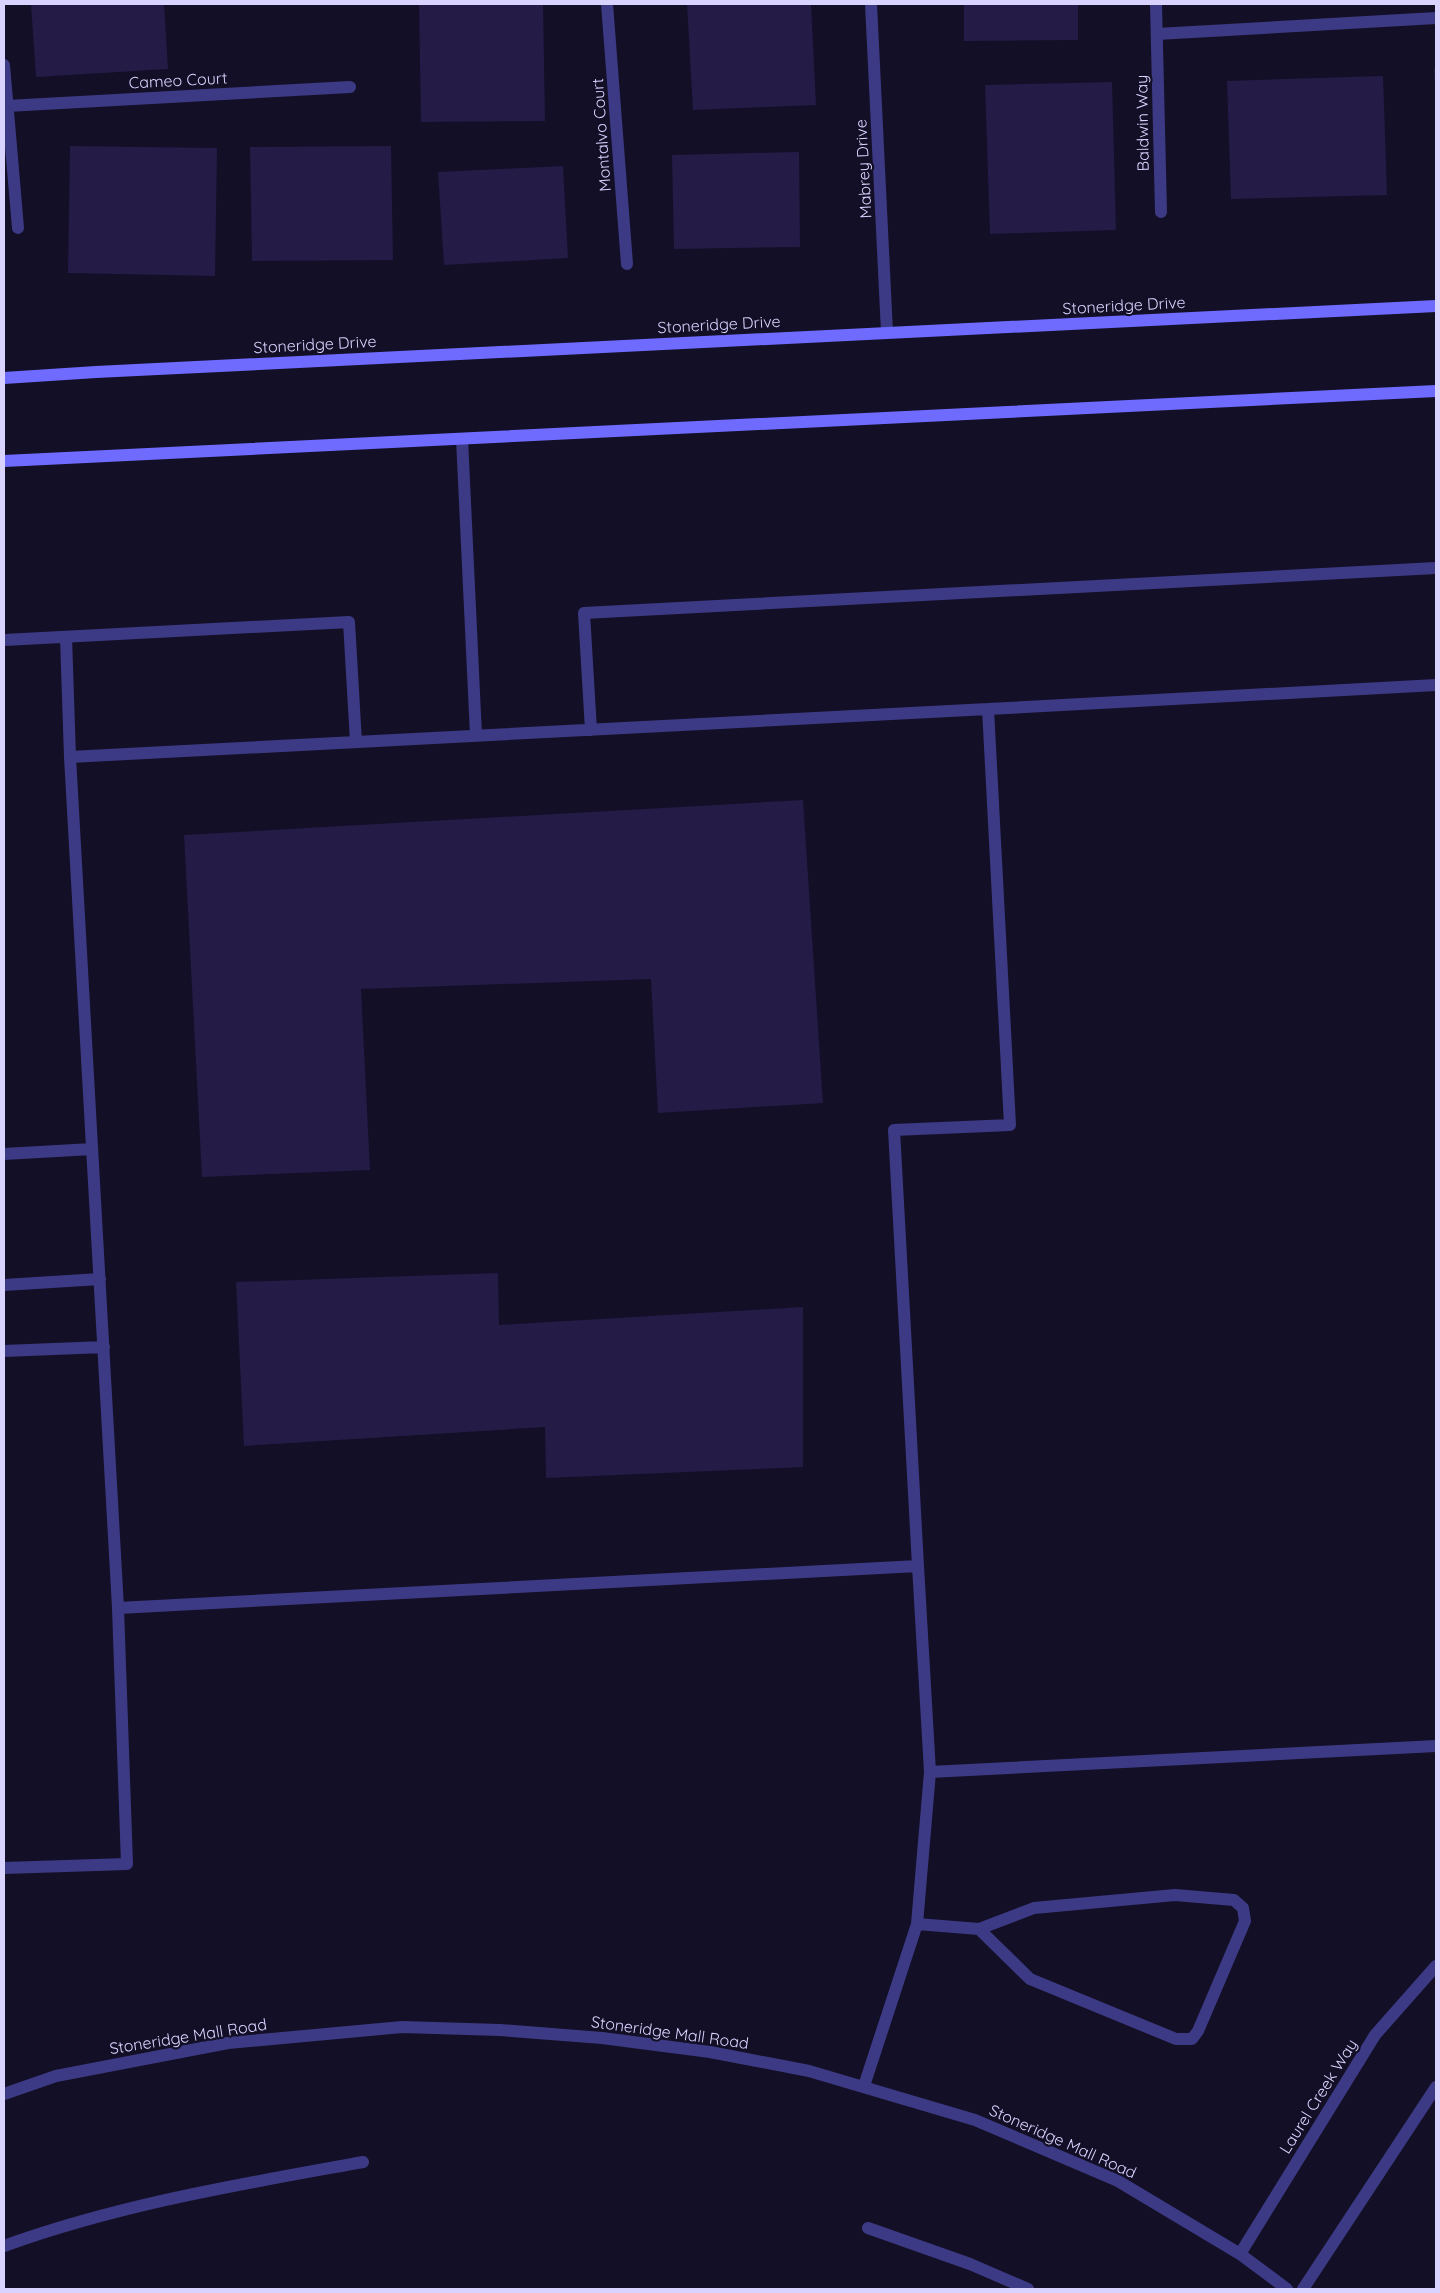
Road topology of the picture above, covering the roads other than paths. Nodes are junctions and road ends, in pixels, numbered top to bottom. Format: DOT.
graph roads {
  1 [pos="607,4"];
  2 [pos="871,4"];
  3 [pos="1156,4"];
  4 [pos="1436,18"];
  5 [pos="1157,34"];
  6 [pos="4,65"];
  7 [pos="350,87"];
  8 [pos="7,106"];
  9 [pos="1161,212"];
  10 [pos="18,228"];
  11 [pos="626,264"];
  12 [pos="1436,306"];
  13 [pos="887,332"];
  14 [pos="4,378"];
  15 [pos="1436,391"];
  16 [pos="462,439"];
  17 [pos="4,462"];
  18 [pos="1436,568"];
  19 [pos="66,637"];
  20 [pos="4,640"];
  21 [pos="1436,685"];
  22 [pos="988,709"];
  23 [pos="591,730"];
  24 [pos="476,735"];
  25 [pos="356,742"];
  26 [pos="70,757"];
  27 [pos="92,1149"];
  28 [pos="4,1154"];
  29 [pos="100,1279"];
  30 [pos="4,1285"];
  31 [pos="104,1347"];
  32 [pos="4,1351"];
  33 [pos="918,1566"];
  34 [pos="118,1608"];
  35 [pos="1436,1746"];
  36 [pos="930,1772"];
  37 [pos="4,1868"];
  38 [pos="917,1924"];
  39 [pos="979,1929"];
  40 [pos="1436,1966"];
  41 [pos="864,2086"];
  42 [pos="1436,2087"];
  43 [pos="4,2094"];
  44 [pos="364,2162"];
  45 [pos="868,2228"];
  46 [pos="4,2246"];
  47 [pos="1240,2254"];
  48 [pos="1028,2289"];
  49 [pos="1287,2289"];
  50 [pos="1303,2289"];
  1 -- 11 [label="street, Montalvo Court"];
  2 -- 13 [label="street, Mabrey Drive"];
  3 -- 5 [label="street, Baldwin Way"];
  4 -- 5 [label="street"];
  5 -- 9 [label="street, Baldwin Way"];
  6 -- 8 [label="street"];
  7 -- 8 [label="street, Cameo Court"];
  8 -- 10 [label="street"];
  12 -- 13 [label="main road, Stoneridge Drive"];
  13 -- 14 [label="main road, Stoneridge Drive"];
  15 -- 16 [label="main road"];
  16 -- 17 [label="main road"];
  16 -- 24 [label="street"];
  18 -- 23 [label="street"];
  19 -- 20 [label="street"];
  19 -- 25 [label="street"];
  19 -- 26 [label="street"];
  21 -- 22 [label="street"];
  22 -- 23 [label="street"];
  22 -- 33 [label="street"];
  23 -- 24 [label="street"];
  24 -- 25 [label="street"];
  25 -- 26 [label="street"];
  26 -- 27 [label="street"];
  27 -- 28 [label="street"];
  27 -- 29 [label="street"];
  29 -- 30 [label="street"];
  29 -- 31 [label="street"];
  31 -- 32 [label="street"];
  31 -- 34 [label="street"];
  33 -- 34 [label="street"];
  33 -- 36 [label="street"];
  34 -- 37 [label="street"];
  35 -- 36 [label="street"];
  36 -- 38 [label="street"];
  38 -- 39 [label="street"];
  38 -- 41 [label="street"];
  39 -- 39 [label="street"];
  40 -- 47 [label="street, Laurel Creek Way"];
  41 -- 43 [label="street, Stoneridge Mall Road"];
  41 -- 47 [label="street, Stoneridge Mall Road"];
  42 -- 50 [label="street"];
  44 -- 46 [label="street"];
  45 -- 48 [label="street"];
  47 -- 49 [label="street, Stoneridge Mall Road"];
}
